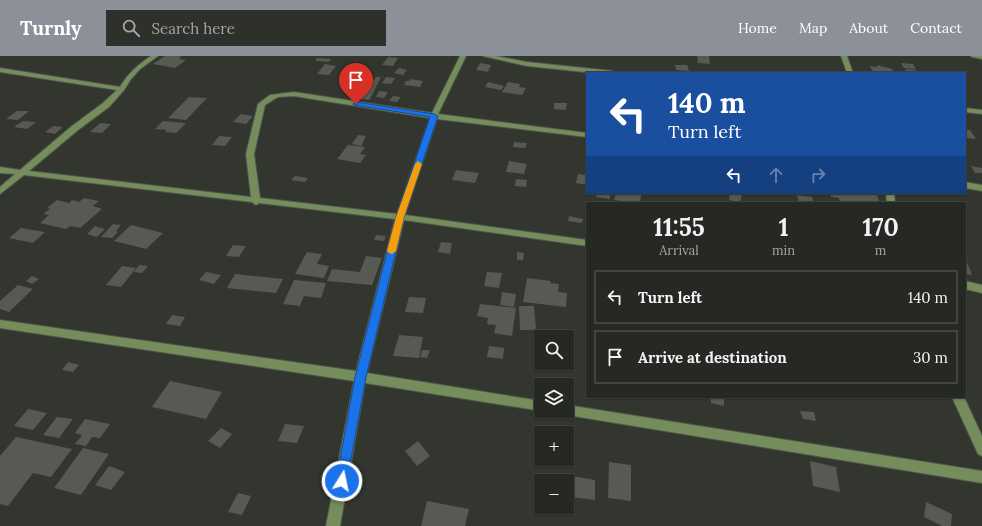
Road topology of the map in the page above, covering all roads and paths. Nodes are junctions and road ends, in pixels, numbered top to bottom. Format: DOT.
graph roads {
  1 [pos="155,56"];
  2 [pos="463,56"];
  3 [pos="486,56"];
  4 [pos="844,56"];
  5 [pos="974,56"];
  6 [pos="982,57"];
  7 [pos="0,70"];
  8 [pos="604,72"];
  9 [pos="850,72"];
  10 [pos="122,89"];
  11 [pos="966,110"];
  12 [pos="982,112"];
  13 [pos="434,116"];
  14 [pos="586,135"];
  15 [pos="0,170"];
  16 [pos="23,172"];
  17 [pos="966,185"];
  18 [pos="982,188"];
  19 [pos="0,191"];
  20 [pos="256,202"];
  21 [pos="400,217"];
  22 [pos="586,243"];
  23 [pos="966,285"];
  24 [pos="982,289"];
  25 [pos="0,324"];
  26 [pos="360,377"];
  27 [pos="958,398"];
  28 [pos="534,405"];
  29 [pos="574,411"];
  30 [pos="982,450"];
  31 [pos="982,477"];
  32 [pos="333,526"];
  1 -- 10 [label="street"];
  2 -- 13 [label="street"];
  3 -- 8 [label="street"];
  4 -- 9 [label="street"];
  5 -- 6 [label="street"];
  7 -- 10 [label="street"];
  10 -- 16 [label="street"];
  11 -- 12 [label="street"];
  13 -- 14 [label="street"];
  13 -- 20 [label="street"];
  13 -- 21 [label="street"];
  15 -- 16 [label="street"];
  16 -- 19 [label="street"];
  16 -- 21 [label="street"];
  17 -- 18 [label="street"];
  21 -- 22 [label="street"];
  21 -- 26 [label="street"];
  23 -- 24 [label="street"];
  25 -- 26 [label="street"];
  26 -- 28 [label="street"];
  26 -- 32 [label="street"];
  27 -- 30 [label="street"];
  29 -- 31 [label="street"];
}
